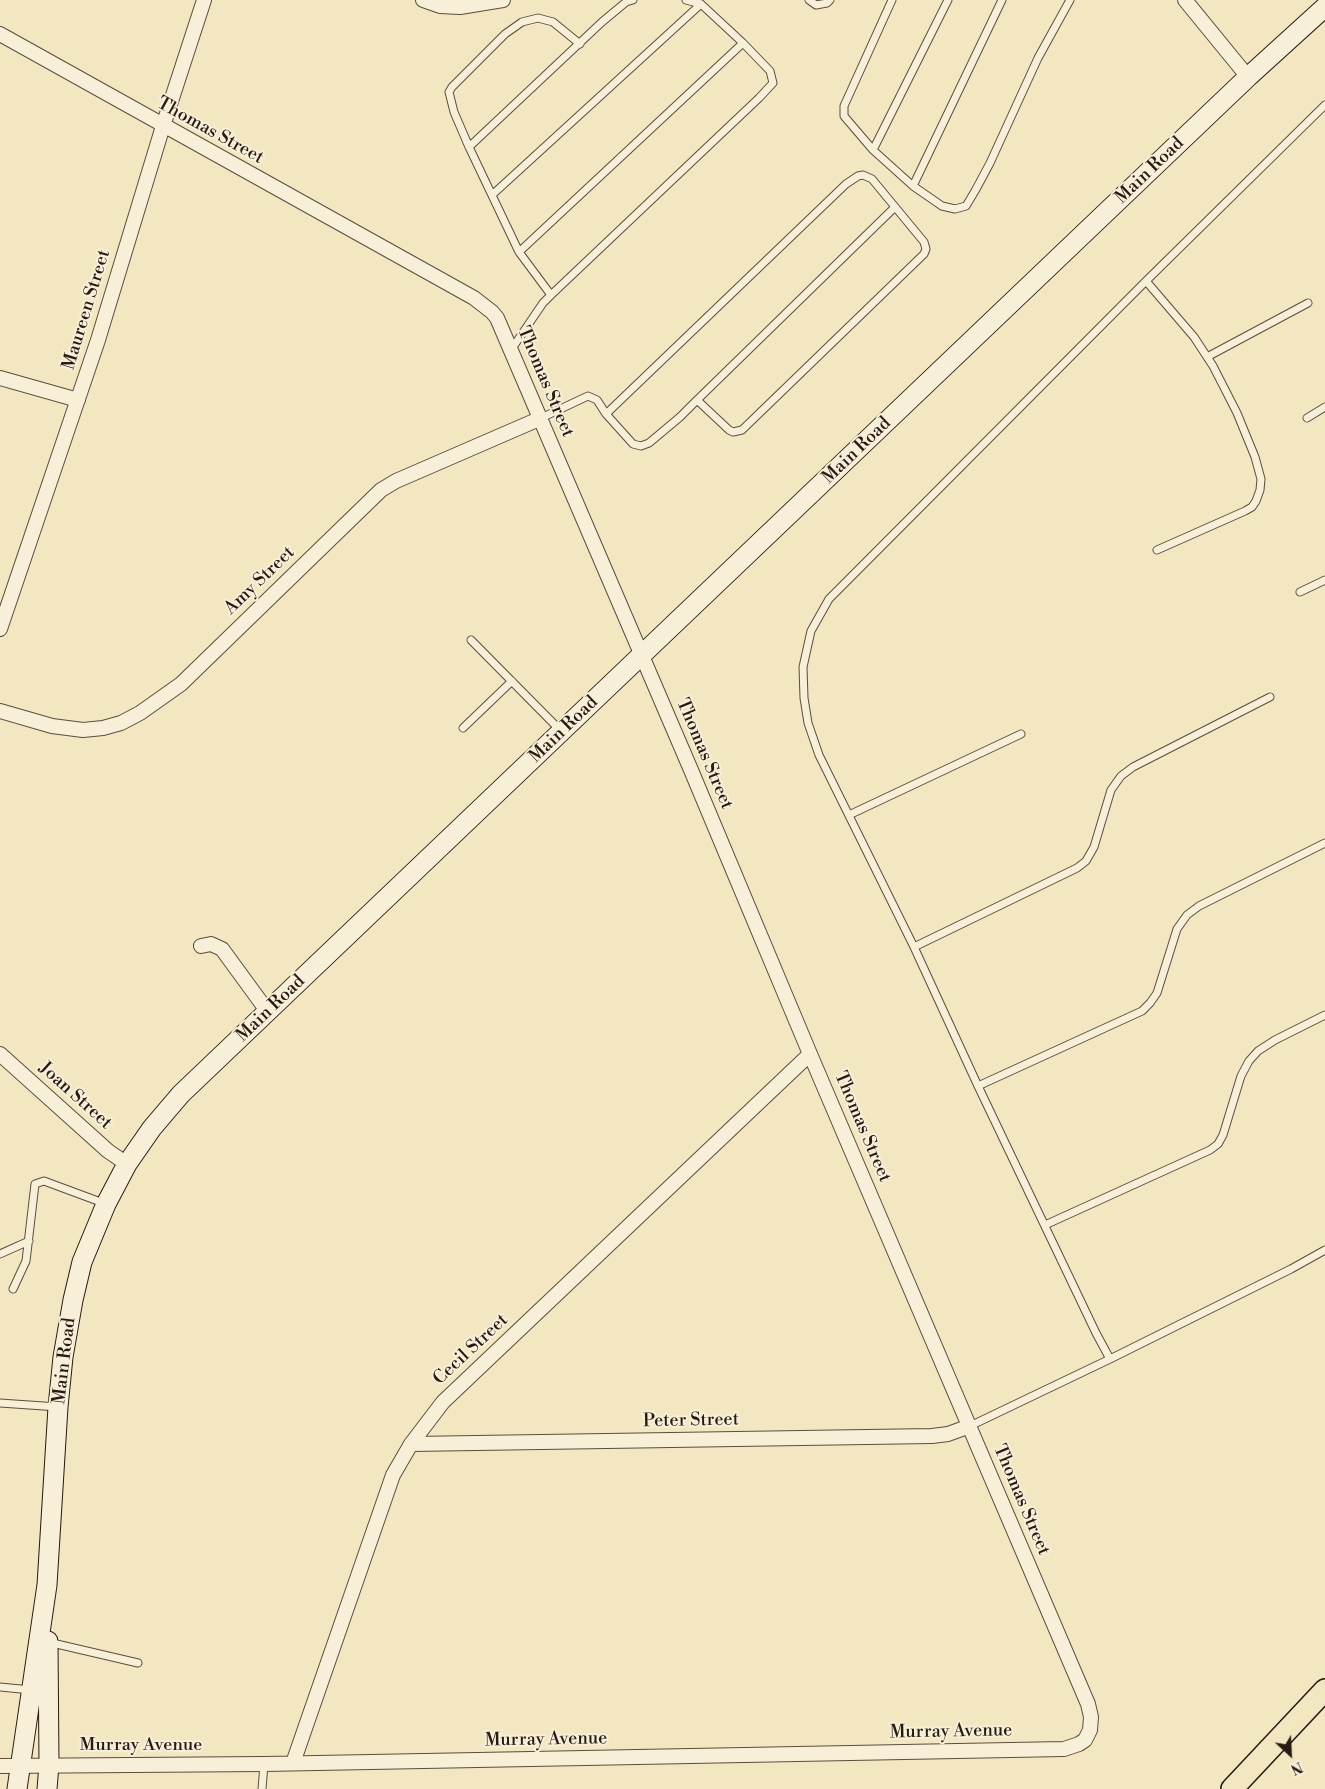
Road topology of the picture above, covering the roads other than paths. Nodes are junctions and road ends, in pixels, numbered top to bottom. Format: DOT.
graph roads {
  1 [pos="204,0"];
  2 [pos="422,0"];
  3 [pos="503,0"];
  4 [pos="633,0"];
  5 [pos="686,0"];
  6 [pos="809,0"];
  7 [pos="830,0"];
  8 [pos="892,0"];
  9 [pos="948,0"];
  10 [pos="1002,0"];
  11 [pos="1070,0"];
  12 [pos="1185,0"];
  13 [pos="701,4"];
  14 [pos="1325,7"];
  15 [pos="0,34"];
  16 [pos="580,44"];
  17 [pos="743,44"];
  18 [pos="1248,77"];
  19 [pos="1325,106"];
  20 [pos="163,126"];
  21 [pos="469,147"];
  22 [pos="873,150"];
  23 [pos="913,186"];
  24 [pos="492,195"];
  25 [pos="894,208"];
  26 [pos="519,252"];
  27 [pos="1146,281"];
  28 [pos="551,295"];
  29 [pos="1308,303"];
  30 [pos="511,350"];
  31 [pos="1207,357"];
  32 [pos="0,378"];
  33 [pos="78,400"];
  34 [pos="698,400"];
  35 [pos="1325,407"];
  36 [pos="606,414"];
  37 [pos="1307,418"];
  38 [pos="539,419"];
  39 [pos="1157,550"];
  40 [pos="1325,580"];
  41 [pos="1300,592"];
  42 [pos="0,629"];
  43 [pos="471,640"];
  44 [pos="642,656"];
  45 [pos="512,681"];
  46 [pos="1270,697"];
  47 [pos="0,711"];
  48 [pos="463,728"];
  49 [pos="562,732"];
  50 [pos="1020,734"];
  51 [pos="849,815"];
  52 [pos="1325,843"];
  53 [pos="200,946"];
  54 [pos="914,947"];
  55 [pos="268,1012"];
  56 [pos="1325,1015"];
  57 [pos="0,1054"];
  58 [pos="810,1054"];
  59 [pos="978,1086"];
  60 [pos="127,1164"];
  61 [pos="106,1204"];
  62 [pos="1045,1225"];
  63 [pos="29,1241"];
  64 [pos="1325,1250"];
  65 [pos="0,1254"];
  66 [pos="13,1289"];
  67 [pos="1110,1359"];
  68 [pos="0,1403"];
  69 [pos="58,1407"];
  70 [pos="970,1426"];
  71 [pos="411,1444"];
  72 [pos="47,1585"];
  73 [pos="48,1642"];
  74 [pos="138,1663"];
  75 [pos="0,1687"];
  76 [pos="31,1690"];
  77 [pos="1325,1690"];
  78 [pos="1088,1734"];
  79 [pos="293,1763"];
  80 [pos="264,1764"];
  81 [pos="49,1765"];
  82 [pos="0,1766"];
  83 [pos="20,1766"];
  84 [pos="17,1789"];
  85 [pos="47,1789"];
  86 [pos="262,1789"];
  87 [pos="1232,1789"];
  1 -- 20 [label="street, Maureen Street"];
  2 -- 3 [label="street"];
  4 -- 16 [label="lane"];
  5 -- 13 [label="lane"];
  6 -- 7 [label="lane"];
  8 -- 22 [label="lane"];
  9 -- 22 [label="lane"];
  10 -- 23 [label="lane"];
  11 -- 23 [label="lane"];
  12 -- 18 [label="street"];
  13 -- 17 [label="lane"];
  13 -- 24 [label="lane"];
  14 -- 18 [label="main road, Main Road"];
  15 -- 20 [label="street, Thomas Street"];
  16 -- 21 [label="lane"];
  16 -- 21 [label="lane"];
  17 -- 26 [label="lane"];
  17 -- 28 [label="lane"];
  18 -- 44 [label="main road, Main Road"];
  19 -- 27 [label="lane"];
  20 -- 30 [label="street, Thomas Street"];
  20 -- 33 [label="street, Maureen Street"];
  21 -- 24 [label="lane"];
  22 -- 23 [label="lane"];
  24 -- 26 [label="lane"];
  25 -- 34 [label="lane"];
  25 -- 34 [label="lane"];
  25 -- 36 [label="lane"];
  26 -- 28 [label="lane"];
  27 -- 31 [label="lane"];
  27 -- 51 [label="lane"];
  28 -- 30 [label="lane"];
  29 -- 31 [label="lane"];
  30 -- 38 [label="street, Thomas Street"];
  31 -- 39 [label="lane"];
  32 -- 33 [label="street"];
  33 -- 42 [label="street, Maureen Street"];
  34 -- 36 [label="lane"];
  35 -- 37 [label="lane"];
  36 -- 38 [label="lane"];
  38 -- 44 [label="street, Thomas Street"];
  38 -- 47 [label="street, Amy Street"];
  40 -- 41 [label="lane"];
  43 -- 45 [label="lane"];
  44 -- 49 [label="main road, Main Road"];
  44 -- 58 [label="street, Thomas Street"];
  45 -- 48 [label="lane"];
  45 -- 49 [label="lane"];
  46 -- 54 [label="lane"];
  49 -- 55 [label="main road, Main Road"];
  50 -- 51 [label="lane"];
  51 -- 54 [label="lane"];
  52 -- 59 [label="lane"];
  53 -- 55 [label="street"];
  54 -- 59 [label="lane"];
  55 -- 60 [label="main road, Main Road"];
  56 -- 62 [label="lane"];
  57 -- 60 [label="street, Joan Street"];
  58 -- 70 [label="street, Thomas Street"];
  58 -- 71 [label="street, Cecil Street"];
  59 -- 62 [label="lane"];
  60 -- 61 [label="main road, Main Road"];
  61 -- 63 [label="lane"];
  61 -- 69 [label="main road, Main Road"];
  62 -- 67 [label="lane"];
  63 -- 65 [label="lane"];
  63 -- 66 [label="lane"];
  64 -- 67 [label="lane"];
  67 -- 70 [label="lane"];
  68 -- 69 [label="lane"];
  69 -- 72 [label="main road, Main Road"];
  70 -- 71 [label="street, Peter Street"];
  70 -- 78 [label="street, Thomas Street"];
  71 -- 79 [label="street, Cecil Street"];
  72 -- 73 [label="main road, Main Road"];
  72 -- 76 [label="main road, Main Road"];
  73 -- 74 [label="lane"];
  73 -- 81 [label="main road, Main Road"];
  75 -- 76 [label="lane"];
  76 -- 83 [label="main road, Main Road"];
  77 -- 87 [label="main road"];
  78 -- 79 [label="street, Murray Avenue"];
  79 -- 80 [label="street, Murray Avenue"];
  80 -- 81 [label="street, Murray Avenue"];
  80 -- 86 [label="lane"];
  81 -- 83 [label="street, Murray Avenue"];
  81 -- 85 [label="main road, Main Road"];
  82 -- 83 [label="street, Murray Avenue"];
  83 -- 84 [label="main road, Main Road"];
}
